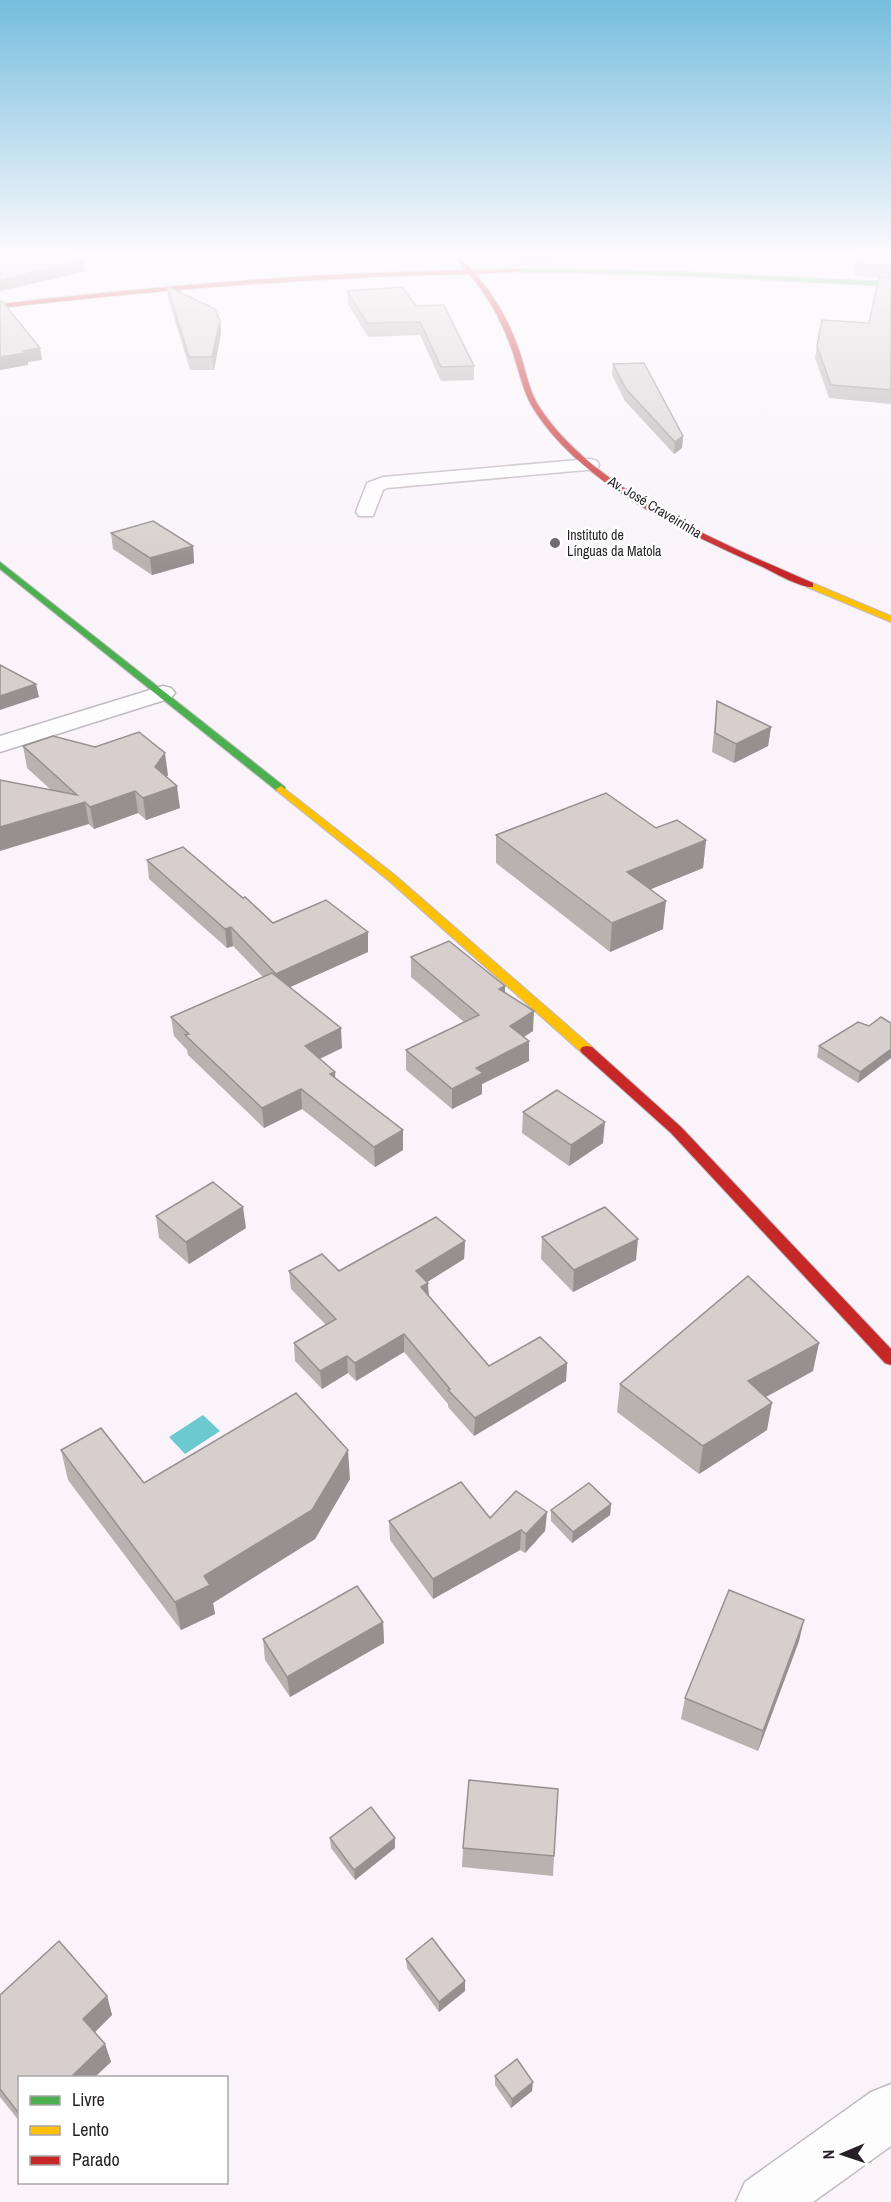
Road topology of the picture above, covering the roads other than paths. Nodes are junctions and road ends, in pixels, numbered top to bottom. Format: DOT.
graph roads {
  1 [pos="517,358"];
  2 [pos="590,465"];
  3 [pos="366,513"];
  4 [pos="0,565"];
  5 [pos="891,619"];
  6 [pos="163,693"];
  7 [pos="0,744"];
  8 [pos="891,1359"];
  9 [pos="891,2112"];
  10 [pos="765,2202"];
  1 -- 2 [label="street, Av. José Craveirinha"];
  2 -- 3 [label="street"];
  2 -- 5 [label="street, Av. José Craveirinha"];
  4 -- 6 [label="street"];
  6 -- 7 [label="street"];
  6 -- 8 [label="street"];
  9 -- 10 [label="street"];
}
